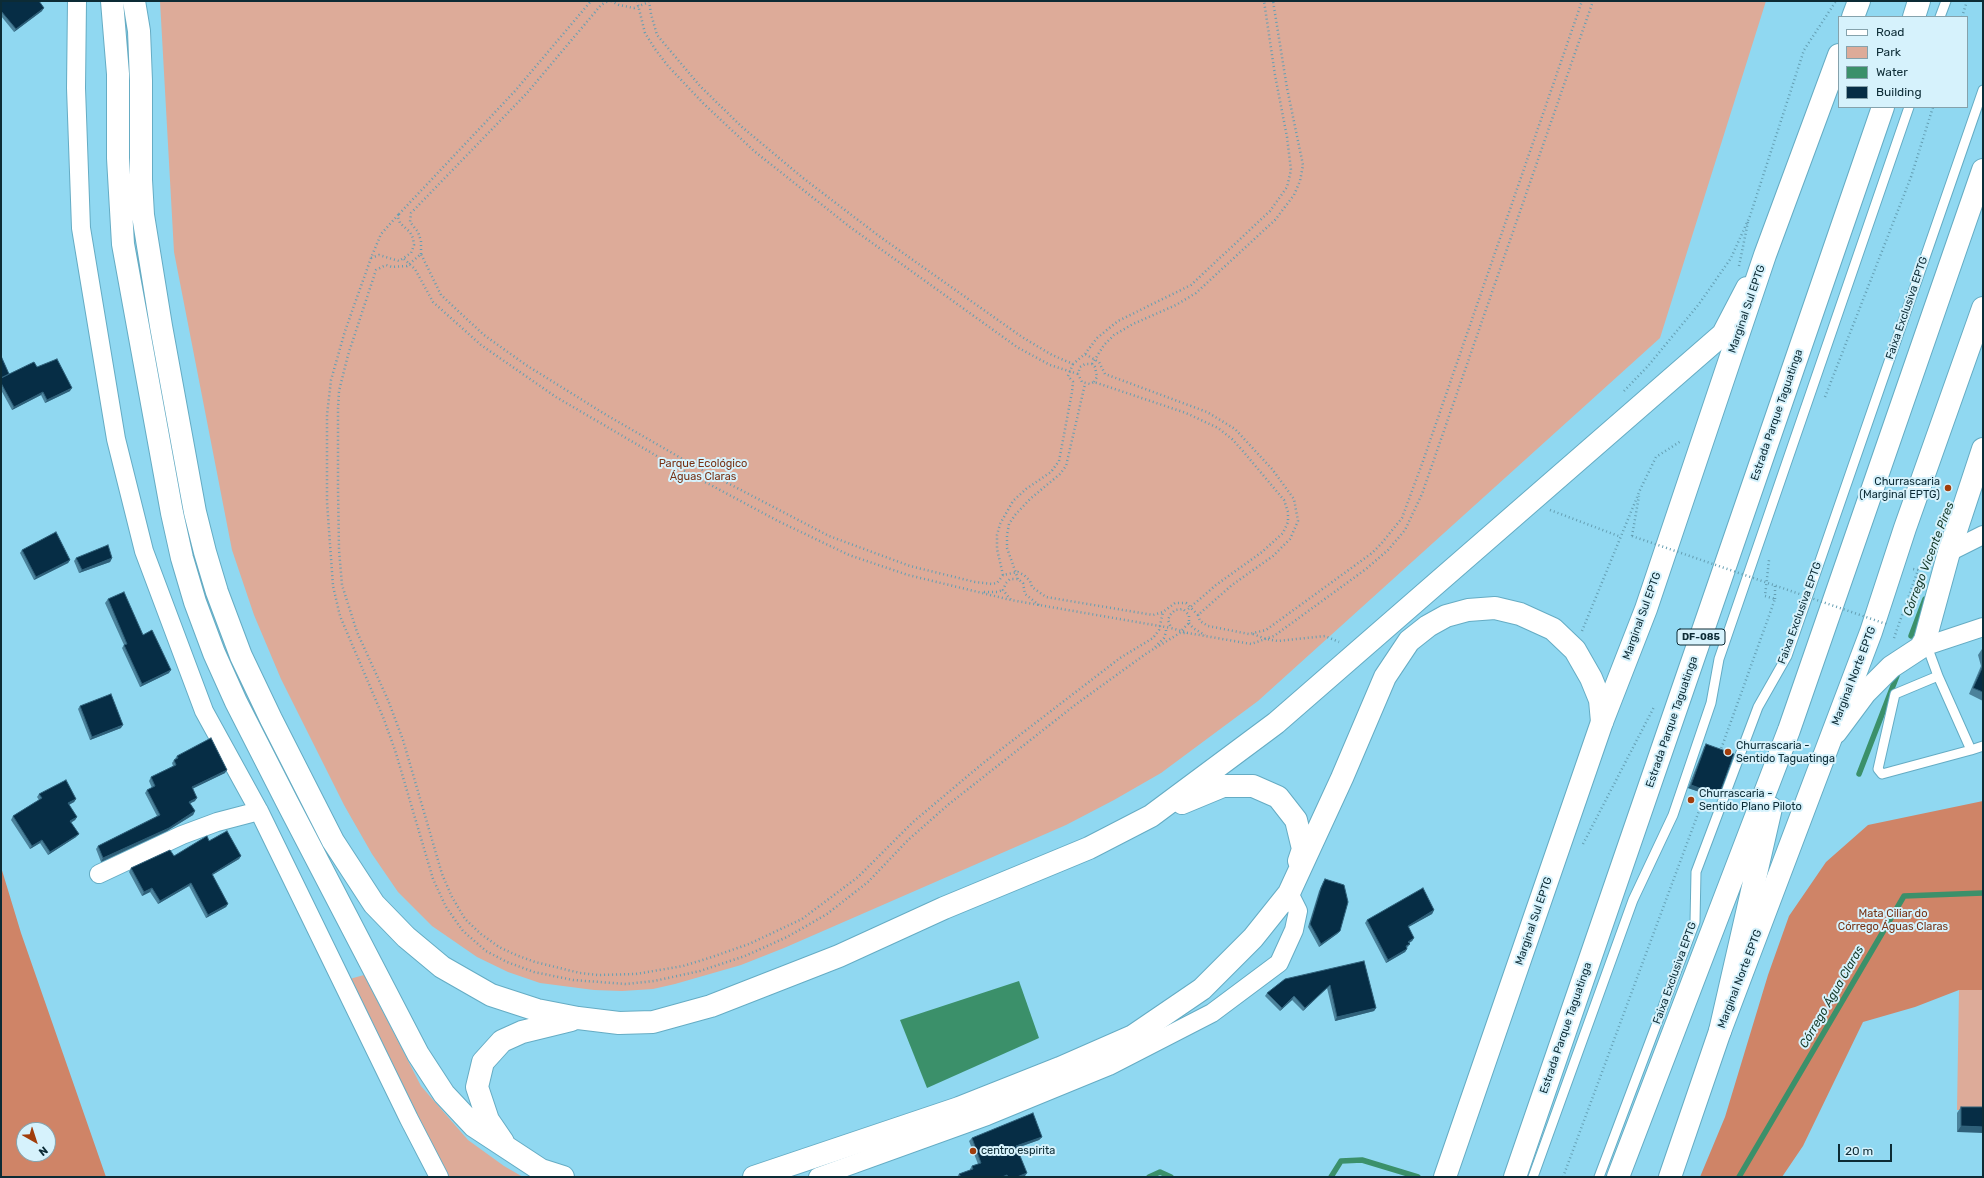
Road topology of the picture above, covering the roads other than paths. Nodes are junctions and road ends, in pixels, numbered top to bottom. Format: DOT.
graph roads {
  1 [pos="77,1"];
  2 [pos="112,1"];
  3 [pos="134,1"];
  4 [pos="1859,1"];
  5 [pos="1919,1"];
  6 [pos="1946,1"];
  7 [pos="1853,16"];
  8 [pos="1914,16"];
  9 [pos="1940,16"];
  10 [pos="1838,58"];
  11 [pos="1983,90"];
  12 [pos="1883,108"];
  13 [pos="1909,108"];
  14 [pos="1983,170"];
  15 [pos="1765,255"];
  16 [pos="1983,308"];
  17 [pos="1983,449"];
  18 [pos="1983,534"];
  19 [pos="1949,552"];
  20 [pos="1983,627"];
  21 [pos="1924,647"];
  22 [pos="1938,676"];
  23 [pos="1602,722"];
  24 [pos="1789,730"];
  25 [pos="1829,741"];
  26 [pos="1983,746"];
  27 [pos="1971,750"];
  28 [pos="259,811"];
  29 [pos="1151,816"];
  30 [pos="99,874"];
  31 [pos="1289,893"];
  32 [pos="578,1018"];
  33 [pos="1720,1031"];
  34 [pos="507,1148"];
  35 [pos="1526,1172"];
  36 [pos="440,1177"];
  37 [pos="563,1177"];
  38 [pos="754,1177"];
  39 [pos="818,1177"];
  40 [pos="1445,1177"];
  41 [pos="1598,1177"];
  42 [pos="1618,1177"];
  43 [pos="1670,1177"];
  1 -- 28 [label="street"];
  2 -- 34 [label="main road"];
  3 -- 32 [label="main road"];
  4 -- 7 [label="main road"];
  5 -- 8 [label="main road"];
  6 -- 9 [label="lane"];
  10 -- 15 [label="main road, Marginal Sul EPTG"];
  11 -- 41 [label="lane, Faixa Exclusiva EPTG"];
  12 -- 35 [label="main road, Estrada Parque Taguatinga / DF-085"];
  13 -- 35 [label="lane"];
  14 -- 24 [label="main road"];
  15 -- 23 [label="main road, Marginal Sul EPTG"];
  15 -- 29 [label="main road"];
  16 -- 25 [label="main road, Marginal Norte EPTG"];
  17 -- 19 [label="main road"];
  18 -- 19 [label="street"];
  19 -- 21 [label="main road"];
  20 -- 21 [label="street"];
  21 -- 22 [label="lane"];
  21 -- 25 [label="main road"];
  22 -- 27 [label="lane"];
  22 -- 27 [label="lane"];
  23 -- 31 [label="main road"];
  23 -- 40 [label="main road, Marginal Sul EPTG"];
  24 -- 33 [label="main road"];
  24 -- 42 [label="main road"];
  25 -- 33 [label="main road, Marginal Norte EPTG"];
  26 -- 27 [label="lane"];
  28 -- 30 [label="street"];
  28 -- 36 [label="street"];
  29 -- 31 [label="main road"];
  29 -- 32 [label="main road"];
  31 -- 38 [label="main road"];
  31 -- 39 [label="street"];
  32 -- 34 [label="main road"];
  33 -- 43 [label="main road, Marginal Norte EPTG"];
  34 -- 37 [label="main road"];
}
